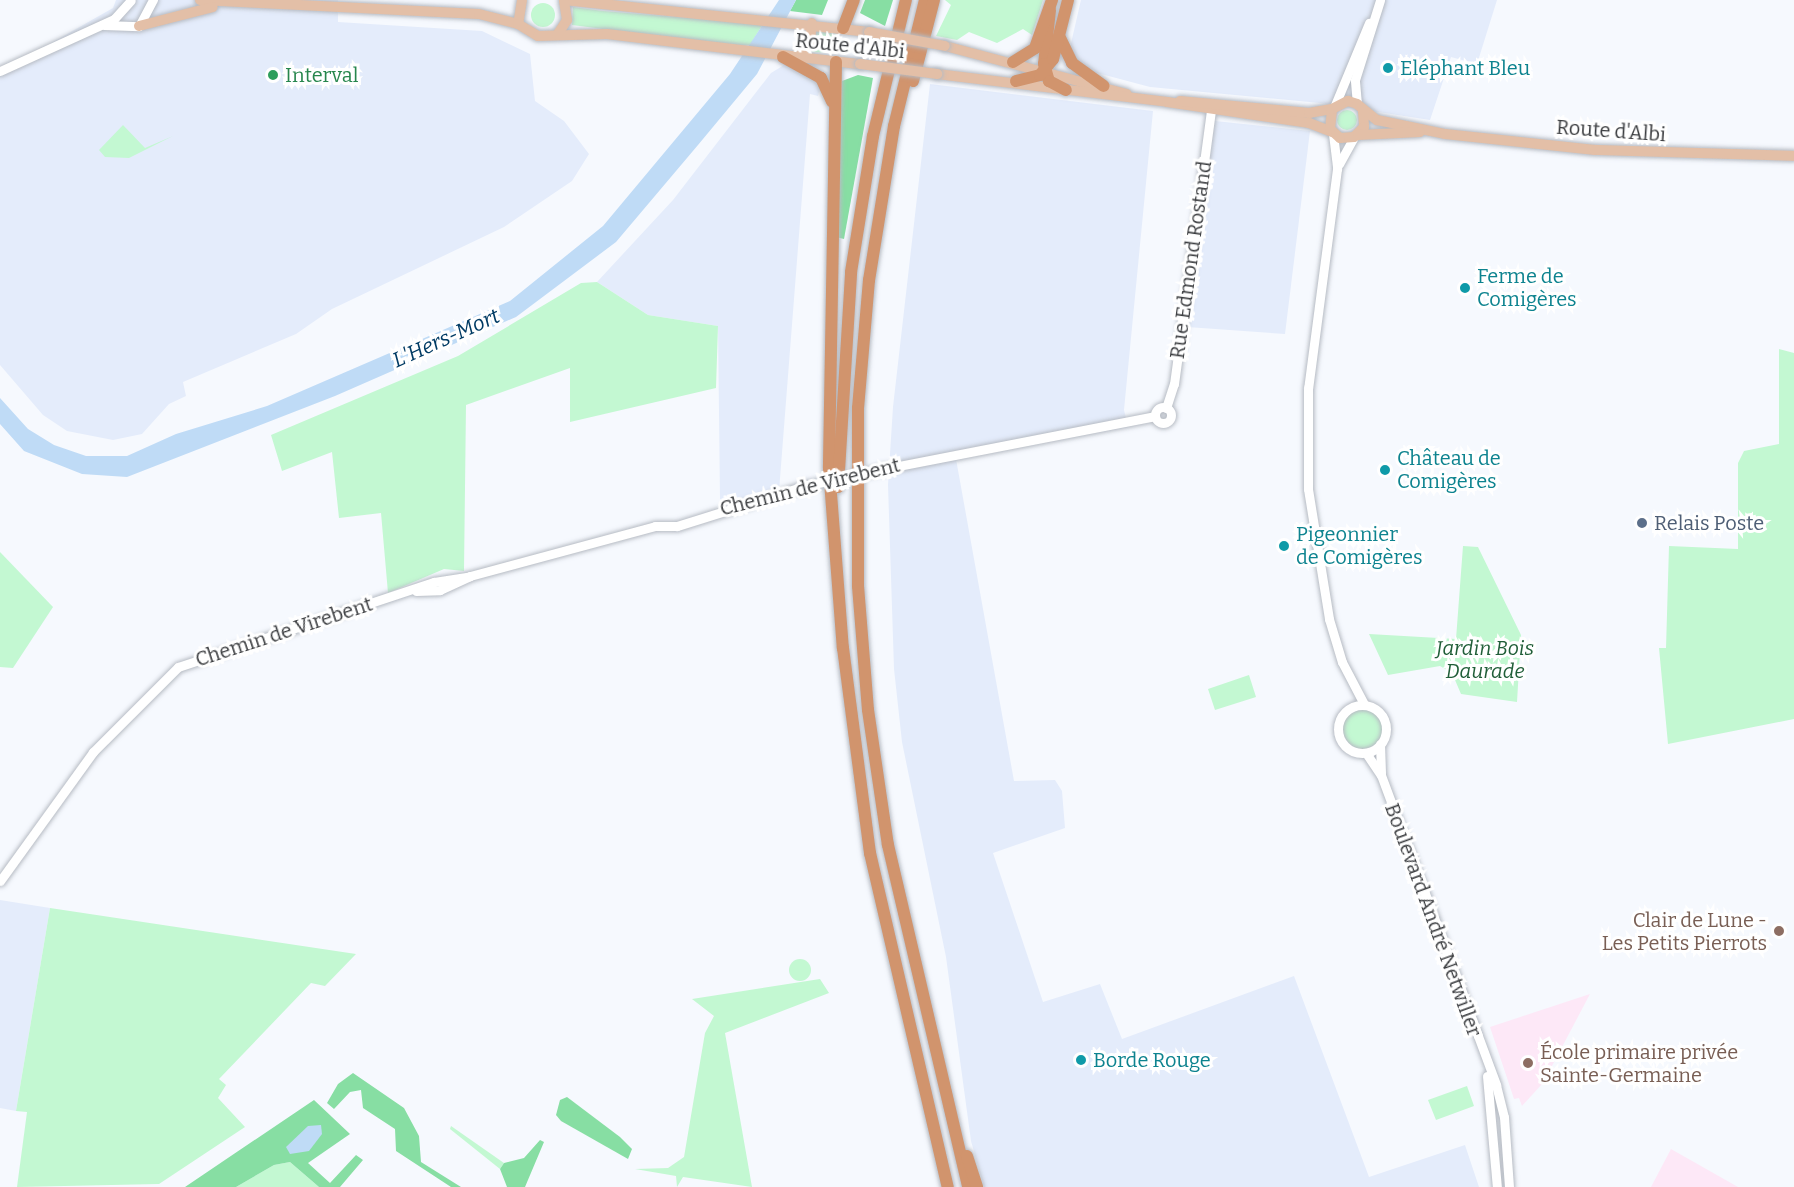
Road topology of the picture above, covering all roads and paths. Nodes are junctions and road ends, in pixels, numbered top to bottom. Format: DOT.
graph roads {
  1 [pos="131,0"];
  2 [pos="153,0"];
  3 [pos="200,0"];
  4 [pos="522,0"];
  5 [pos="564,0"];
  6 [pos="854,0"];
  7 [pos="906,0"];
  8 [pos="925,0"];
  9 [pos="934,0"];
  10 [pos="1068,0"];
  11 [pos="1380,0"];
  12 [pos="225,3"];
  13 [pos="1051,5"];
  14 [pos="1377,10"];
  15 [pos="808,23"];
  16 [pos="518,24"];
  17 [pos="104,25"];
  18 [pos="139,26"];
  19 [pos="843,28"];
  20 [pos="1060,32"];
  21 [pos="557,35"];
  22 [pos="800,56"];
  23 [pos="783,57"];
  24 [pos="836,62"];
  25 [pos="1013,62"];
  26 [pos="0,71"];
  27 [pos="1045,71"];
  28 [pos="1016,81"];
  29 [pos="1104,86"];
  30 [pos="1066,90"];
  31 [pos="1139,98"];
  32 [pos="1167,102"];
  33 [pos="834,106"];
  34 [pos="1333,107"];
  35 [pos="1360,108"];
  36 [pos="1211,112"];
  37 [pos="894,126"];
  38 [pos="1426,132"];
  39 [pos="1333,133"];
  40 [pos="1356,136"];
  41 [pos="1794,156"];
  42 [pos="1337,169"];
  43 [pos="1155,416"];
  44 [pos="841,624"];
  45 [pos="1347,675"];
  46 [pos="1364,705"];
  47 [pos="1350,708"];
  48 [pos="1380,744"];
  49 [pos="1366,753"];
  50 [pos="1381,775"];
  51 [pos="0,881"];
  52 [pos="930,1041"];
  53 [pos="1485,1065"];
  54 [pos="947,1187"];
  55 [pos="968,1187"];
  56 [pos="977,1187"];
  57 [pos="1497,1187"];
  58 [pos="1509,1187"];
  1 -- 17 [label="main road"];
  2 -- 18 [label="main road"];
  3 -- 12 [label="main road"];
  4 -- 16 [label="main road"];
  5 -- 15 [label="main road, Route d'Albi"];
  5 -- 21 [label="main road"];
  6 -- 19 [label="highway"];
  7 -- 44 [label="highway"];
  8 -- 37 [label="highway"];
  9 -- 37 [label="highway"];
  10 -- 20 [label="highway"];
  11 -- 14 [label="main road"];
  12 -- 16 [label="main road, Route d'Albi"];
  12 -- 18 [label="main road"];
  13 -- 25 [label="highway"];
  13 -- 27 [label="highway"];
  14 -- 34 [label="main road"];
  14 -- 35 [label="main road"];
  15 -- 19 [label="main road, Route d'Albi"];
  15 -- 22 [label="main road"];
  16 -- 21 [label="main road, Route d'Albi"];
  17 -- 18 [label="main road"];
  17 -- 26 [label="main road"];
  19 -- 25 [label="main road, Route d'Albi, bridge"];
  20 -- 27 [label="highway"];
  20 -- 29 [label="highway"];
  21 -- 23 [label="main road, Route d'Albi"];
  22 -- 23 [label="main road, Route d'Albi"];
  22 -- 24 [label="main road, Route d'Albi"];
  23 -- 33 [label="highway"];
  24 -- 28 [label="main road, Route d'Albi, bridge"];
  24 -- 33 [label="highway"];
  25 -- 27 [label="main road, Route d'Albi"];
  27 -- 28 [label="highway"];
  27 -- 29 [label="main road, Route d'Albi"];
  27 -- 30 [label="highway"];
  28 -- 30 [label="main road, Route d'Albi"];
  29 -- 31 [label="main road, Route d'Albi"];
  30 -- 31 [label="main road, Route d'Albi"];
  31 -- 32 [label="main road, Route d'Albi"];
  32 -- 34 [label="main road, Route d'Albi"];
  32 -- 36 [label="main road, Route d'Albi"];
  33 -- 44 [label="highway"];
  34 -- 35 [label="main road, Route d'Albi"];
  34 -- 39 [label="main road"];
  35 -- 38 [label="main road, Route d'Albi"];
  35 -- 40 [label="main road"];
  36 -- 39 [label="main road, Route d'Albi"];
  36 -- 43 [label="main road, Rue Edmond Rostand"];
  37 -- 52 [label="highway"];
  38 -- 40 [label="main road, Route d'Albi"];
  38 -- 41 [label="main road, Route d'Albi"];
  39 -- 40 [label="main road, Route d'Albi"];
  39 -- 42 [label="main road"];
  40 -- 42 [label="main road"];
  42 -- 45 [label="main road"];
  43 -- 51 [label="main road, Chemin de Virebent, bridge"];
  44 -- 54 [label="highway"];
  45 -- 46 [label="main road"];
  45 -- 47 [label="main road"];
  46 -- 47 [label="main road"];
  46 -- 48 [label="main road"];
  47 -- 49 [label="main road"];
  48 -- 49 [label="main road"];
  48 -- 50 [label="main road, Boulevard André Netwiller"];
  49 -- 50 [label="main road, Boulevard André Netwiller"];
  50 -- 53 [label="main road, Boulevard André Netwiller"];
  52 -- 55 [label="highway"];
  52 -- 56 [label="highway"];
  53 -- 57 [label="main road, Boulevard André Netwiller"];
  53 -- 58 [label="main road, Boulevard André Netwiller"];
}
